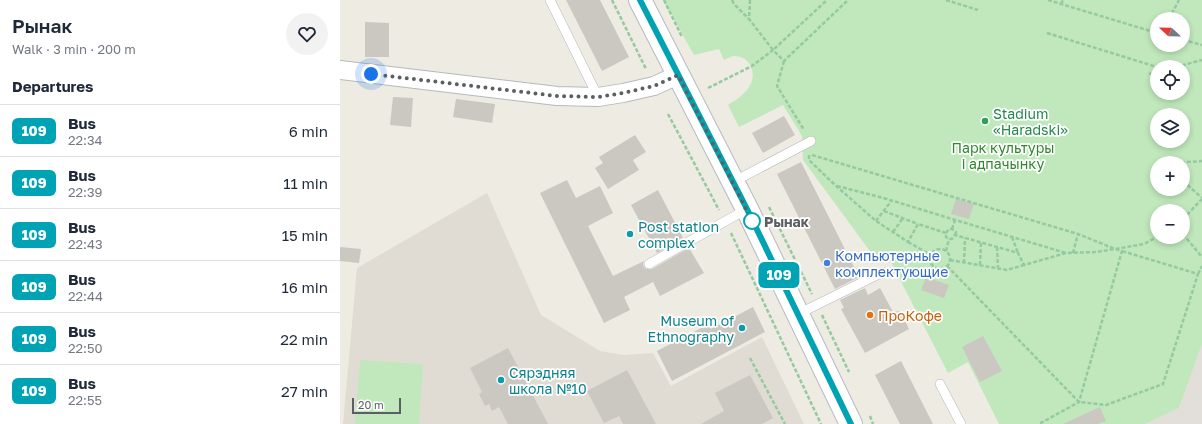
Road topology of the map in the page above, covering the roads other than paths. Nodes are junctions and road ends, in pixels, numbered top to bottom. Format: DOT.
graph roads {
  1 [pos="550,0"];
  2 [pos="640,0"];
  3 [pos="340,70"];
  4 [pos="678,75"];
  5 [pos="598,97"];
  6 [pos="811,141"];
  7 [pos="733,182"];
  8 [pos="747,209"];
  9 [pos="649,264"];
  10 [pos="883,272"];
  11 [pos="798,314"];
  12 [pos="940,384"];
  13 [pos="851,424"];
  14 [pos="961,424"];
  1 -- 5 [label="lane"];
  2 -- 4 [label="main road"];
  3 -- 5 [label="street"];
  4 -- 5 [label="street"];
  4 -- 7 [label="main road"];
  6 -- 7 [label="lane"];
  7 -- 8 [label="main road"];
  8 -- 9 [label="lane"];
  8 -- 11 [label="main road"];
  10 -- 11 [label="lane"];
  11 -- 13 [label="main road"];
  12 -- 14 [label="lane"];
}
